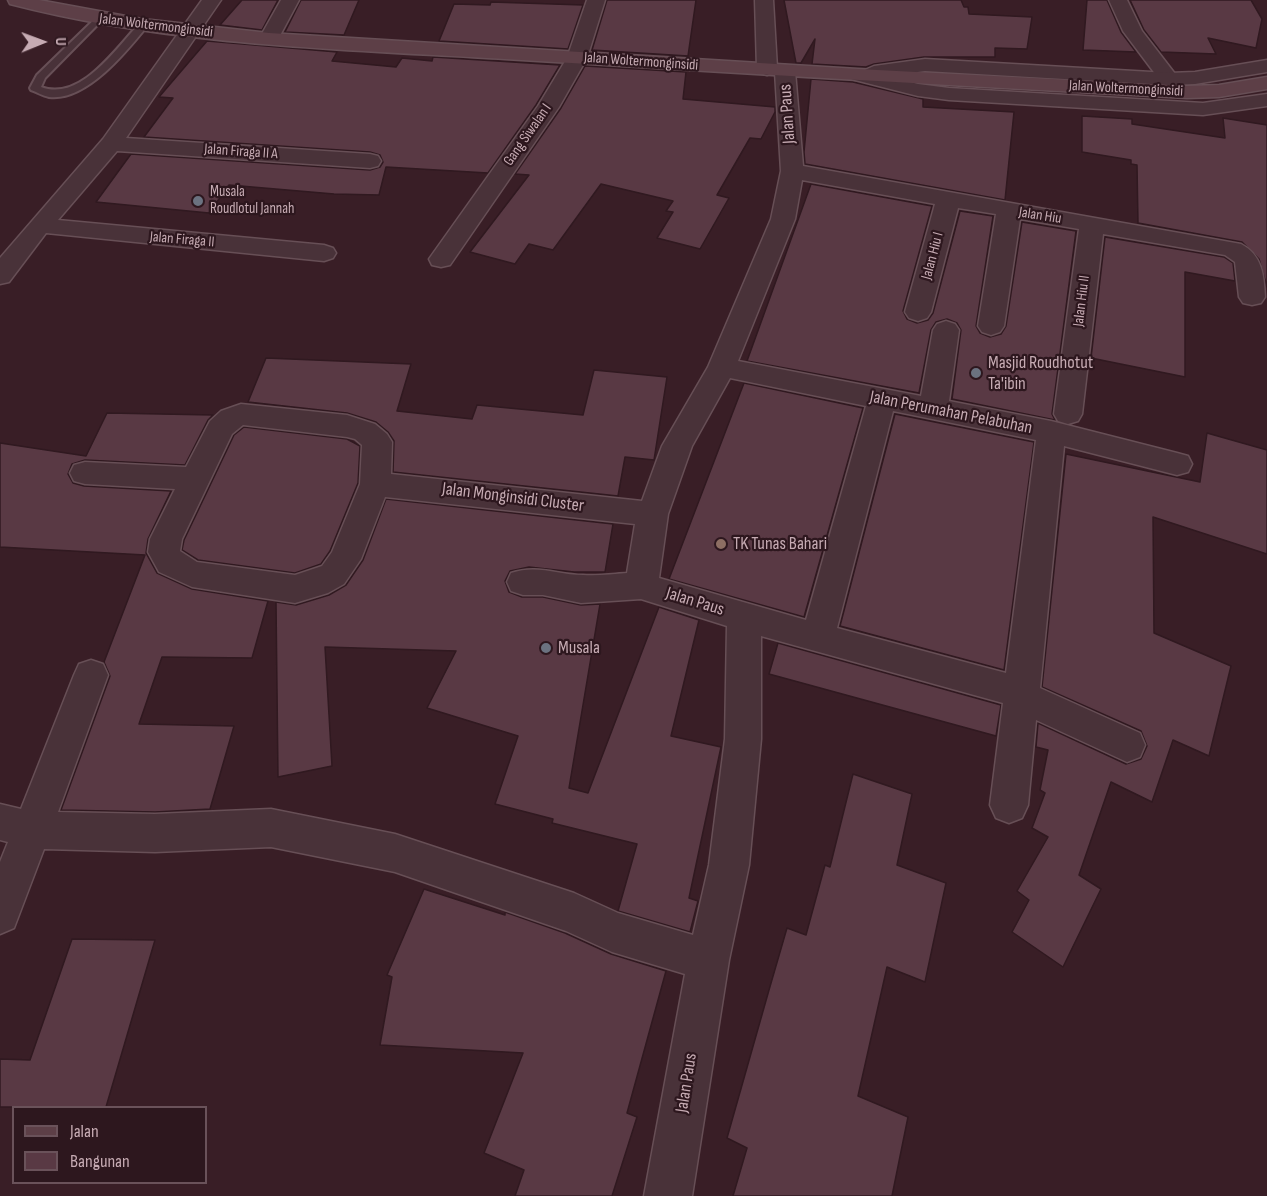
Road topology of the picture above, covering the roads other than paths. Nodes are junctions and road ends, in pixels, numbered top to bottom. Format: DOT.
graph roads {
  1 [pos="212,0"];
  2 [pos="290,0"];
  3 [pos="596,0"];
  4 [pos="764,0"];
  5 [pos="1118,0"];
  6 [pos="25,1"];
  7 [pos="99,18"];
  8 [pos="143,25"];
  9 [pos="190,31"];
  10 [pos="269,39"];
  11 [pos="578,58"];
  12 [pos="1267,66"];
  13 [pos="776,70"];
  14 [pos="858,75"];
  15 [pos="1169,79"];
  16 [pos="1267,83"];
  17 [pos="1267,100"];
  18 [pos="111,144"];
  19 [pos="370,161"];
  20 [pos="792,171"];
  21 [pos="948,200"];
  22 [pos="1009,211"];
  23 [pos="1092,224"];
  24 [pos="40,225"];
  25 [pos="324,253"];
  26 [pos="441,259"];
  27 [pos="0,276"];
  28 [pos="1252,297"];
  29 [pos="918,312"];
  30 [pos="991,326"];
  31 [pos="946,330"];
  32 [pos="722,367"];
  33 [pos="882,400"];
  34 [pos="933,410"];
  35 [pos="1060,423"];
  36 [pos="1177,464"];
  37 [pos="85,473"];
  38 [pos="196,479"];
  39 [pos="375,483"];
  40 [pos="652,514"];
  41 [pos="523,582"];
  42 [pos="641,586"];
  43 [pos="744,617"];
  44 [pos="819,637"];
  45 [pos="91,675"];
  46 [pos="1021,695"];
  47 [pos="1127,745"];
  48 [pos="1009,805"];
  49 [pos="16,826"];
  50 [pos="0,914"];
  51 [pos="708,960"];
  52 [pos="668,1196"];
  1 -- 9 [label="street"];
  2 -- 10 [label="street"];
  3 -- 11 [label="street, Gang Siwalan I"];
  4 -- 13 [label="street, Jalan Paus"];
  5 -- 15 [label="street"];
  6 -- 7 [label="main road, Jalan Woltermonginsidi"];
  7 -- 8 [label="main road, Jalan Woltermonginsidi"];
  7 -- 8 [label="lane"];
  8 -- 9 [label="main road, Jalan Woltermonginsidi"];
  9 -- 10 [label="main road, Jalan Woltermonginsidi"];
  9 -- 18 [label="street"];
  10 -- 11 [label="main road, Jalan Woltermonginsidi"];
  11 -- 13 [label="main road, Jalan Woltermonginsidi"];
  11 -- 26 [label="street, Gang Siwalan I"];
  12 -- 15 [label="street"];
  13 -- 14 [label="main road, Jalan Woltermonginsidi"];
  13 -- 20 [label="street, Jalan Paus"];
  14 -- 15 [label="street"];
  14 -- 16 [label="main road, Jalan Woltermonginsidi"];
  14 -- 17 [label="street"];
  18 -- 19 [label="street, Jalan Firaga II A"];
  18 -- 24 [label="street"];
  20 -- 21 [label="street, Jalan Hiu"];
  20 -- 32 [label="street, Jalan Paus"];
  21 -- 22 [label="street, Jalan Hiu"];
  21 -- 29 [label="street, Jalan Hiu I"];
  22 -- 23 [label="street, Jalan Hiu"];
  22 -- 30 [label="street"];
  23 -- 28 [label="street, Jalan Hiu"];
  23 -- 35 [label="street, Jalan Hiu II"];
  24 -- 25 [label="street, Jalan Firaga II"];
  24 -- 27 [label="street"];
  31 -- 34 [label="street"];
  32 -- 33 [label="street, Jalan Perumahan Pelabuhan"];
  32 -- 40 [label="street, Jalan Paus"];
  33 -- 34 [label="street, Jalan Perumahan Pelabuhan"];
  33 -- 44 [label="street"];
  34 -- 35 [label="street, Jalan Perumahan Pelabuhan"];
  35 -- 36 [label="street, Jalan Perumahan Pelabuhan"];
  35 -- 46 [label="street, Jalan Hiu II"];
  37 -- 38 [label="street"];
  38 -- 39 [label="street"];
  38 -- 39 [label="street"];
  39 -- 40 [label="street, Jalan Monginsidi Cluster"];
  40 -- 42 [label="street, Jalan Paus"];
  41 -- 42 [label="street"];
  42 -- 43 [label="street, Jalan Paus"];
  43 -- 44 [label="street"];
  43 -- 51 [label="street, Jalan Paus"];
  44 -- 46 [label="street"];
  45 -- 49 [label="street"];
  46 -- 47 [label="street"];
  46 -- 48 [label="street, Jalan Hiu II"];
  49 -- 50 [label="street"];
  49 -- 51 [label="street"];
  51 -- 52 [label="street, Jalan Paus"];
}
